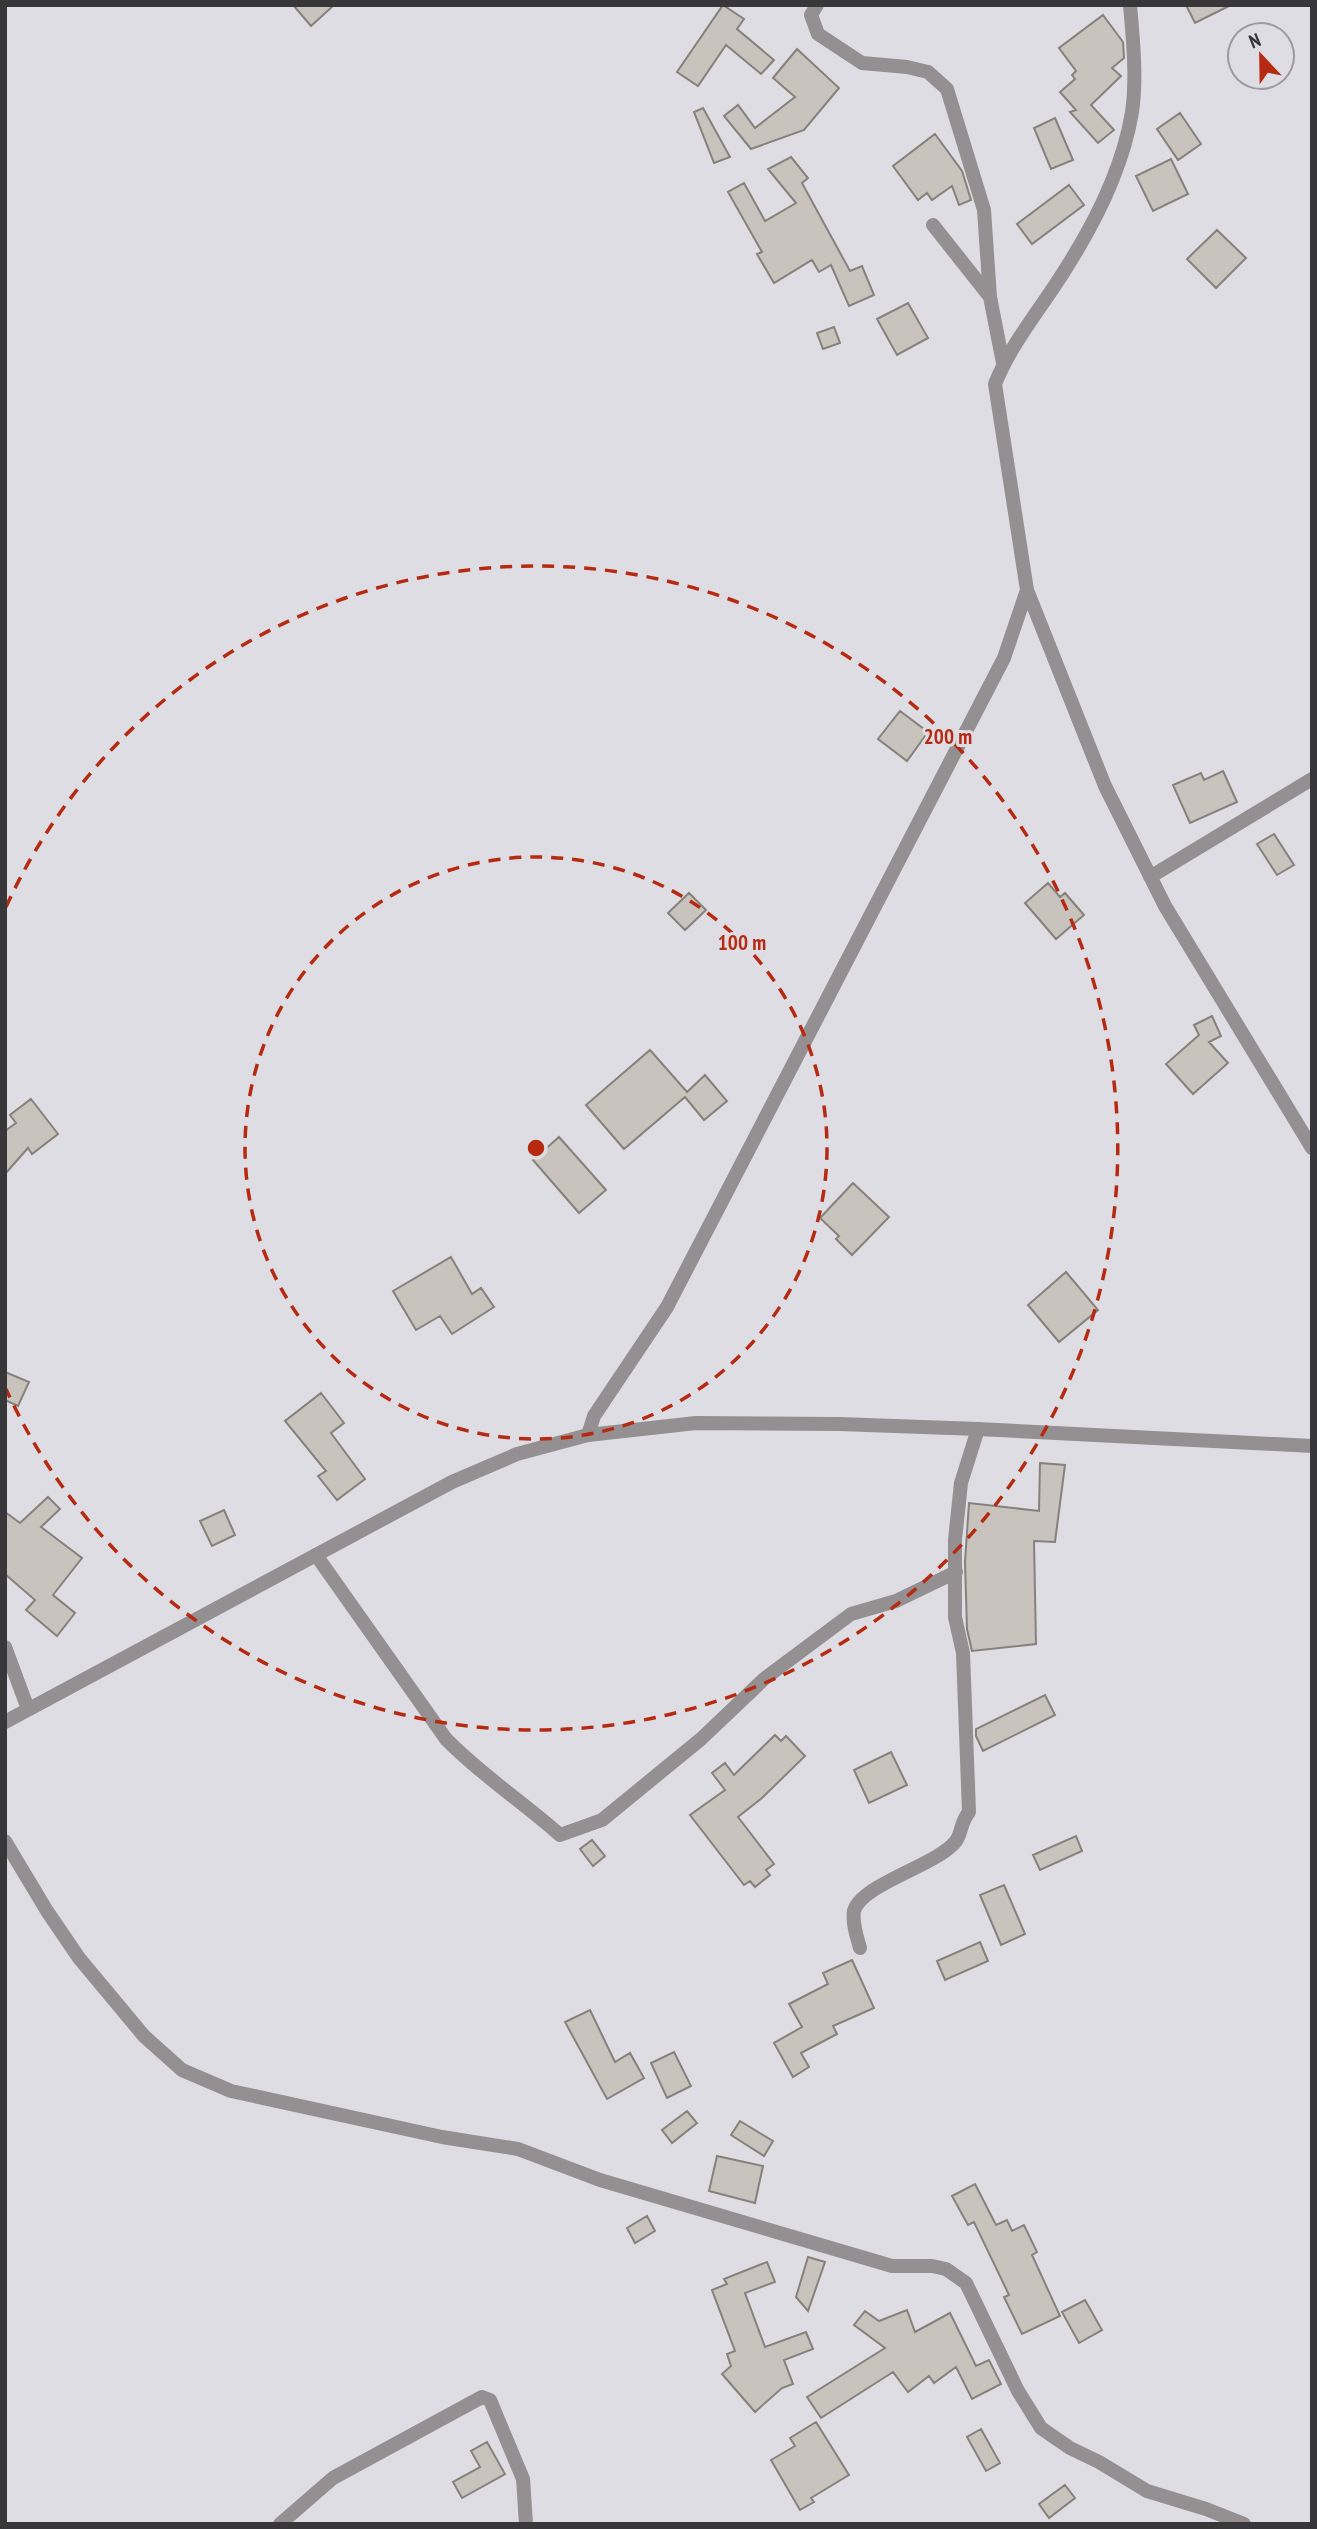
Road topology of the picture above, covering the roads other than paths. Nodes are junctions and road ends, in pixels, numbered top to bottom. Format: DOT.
graph roads {
  1 [pos="1129,5"];
  2 [pos="811,8"];
  3 [pos="933,225"];
  4 [pos="990,297"];
  5 [pos="1003,363"];
  6 [pos="1027,590"];
  7 [pos="1312,779"];
  8 [pos="1150,877"];
  9 [pos="1312,1148"];
  10 [pos="978,1429"];
  11 [pos="588,1435"];
  12 [pos="1312,1446"];
  13 [pos="316,1555"];
  14 [pos="956,1572"];
  15 [pos="5,1647"];
  16 [pos="28,1709"];
  17 [pos="5,1722"];
  18 [pos="5,1840"];
  19 [pos="860,1948"];
  20 [pos="280,2524"];
  21 [pos="526,2524"];
  22 [pos="1244,2524"];
  1 -- 5 [label="street"];
  2 -- 4 [label="street"];
  3 -- 4 [label="street"];
  4 -- 5 [label="street"];
  5 -- 6 [label="street"];
  6 -- 8 [label="street"];
  6 -- 11 [label="street"];
  7 -- 8 [label="street"];
  8 -- 9 [label="street"];
  10 -- 11 [label="street"];
  10 -- 12 [label="street"];
  10 -- 14 [label="street"];
  11 -- 13 [label="street"];
  13 -- 14 [label="street"];
  13 -- 16 [label="street"];
  14 -- 19 [label="street"];
  15 -- 16 [label="street"];
  16 -- 17 [label="street"];
  18 -- 22 [label="street"];
  20 -- 21 [label="street"];
}
